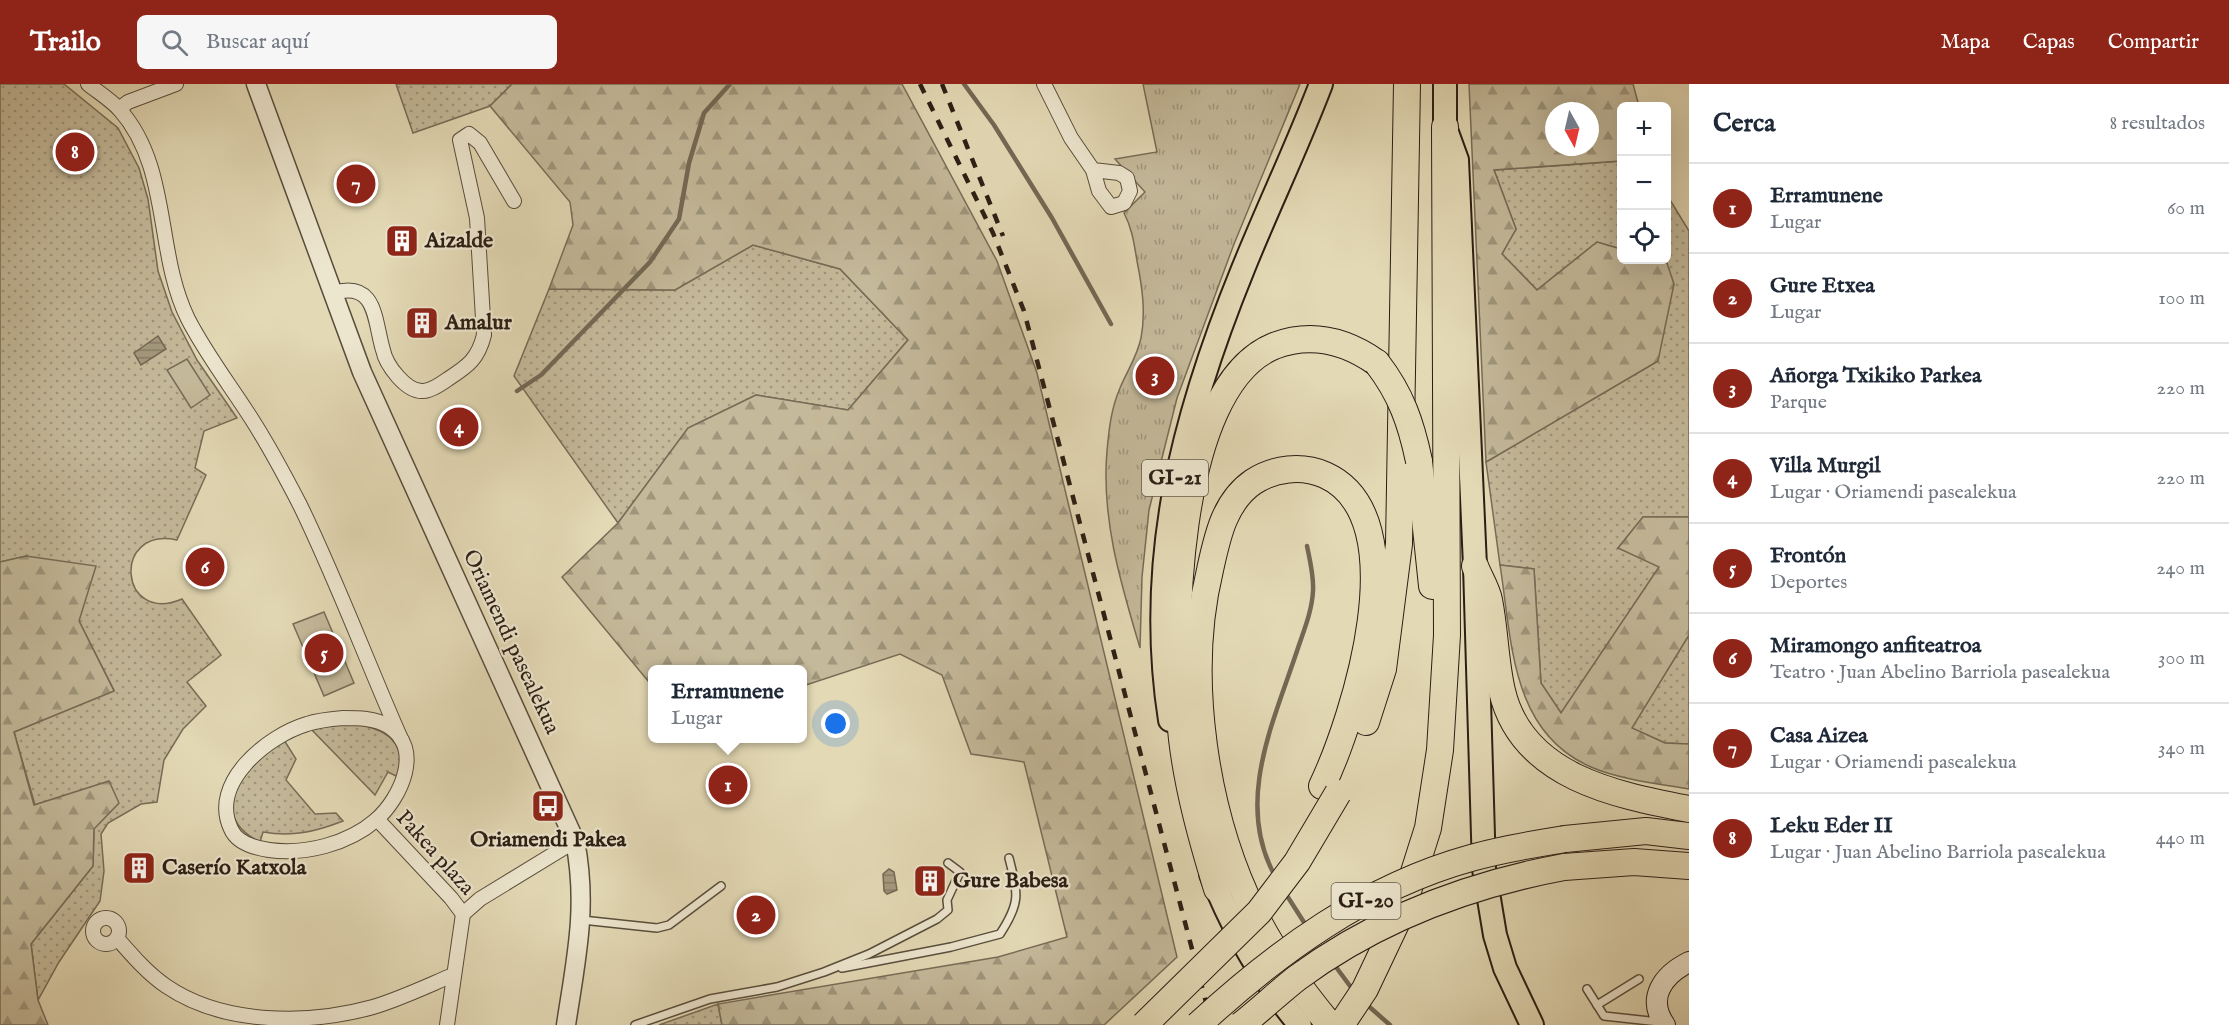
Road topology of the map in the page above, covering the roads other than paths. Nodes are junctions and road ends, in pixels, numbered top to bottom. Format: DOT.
graph roads {
  1 [pos="88,84"];
  2 [pos="176,84"];
  3 [pos="256,84"];
  4 [pos="1044,84"];
  5 [pos="1321,84"];
  6 [pos="1407,84"];
  7 [pos="1445,84"];
  8 [pos="119,109"];
  9 [pos="1445,127"];
  10 [pos="1093,170"];
  11 [pos="514,201"];
  12 [pos="333,293"];
  13 [pos="1475,566"];
  14 [pos="1444,678"];
  15 [pos="400,739"];
  16 [pos="1330,790"];
  17 [pos="1689,809"];
  18 [pos="377,819"];
  19 [pos="1689,836"];
  20 [pos="574,841"];
  21 [pos="1009,858"];
  22 [pos="948,863"];
  23 [pos="1689,866"];
  24 [pos="721,886"];
  25 [pos="1217,890"];
  26 [pos="463,914"];
  27 [pos="582,920"];
  28 [pos="117,938"];
  29 [pos="1689,962"];
  30 [pos="824,972"];
  31 [pos="453,975"];
  32 [pos="1639,979"];
  33 [pos="1587,988"];
  34 [pos="1597,1005"];
  35 [pos="1664,1024"];
  36 [pos="447,1025"];
  37 [pos="566,1025"];
  38 [pos="635,1025"];
  39 [pos="1144,1025"];
  40 [pos="1198,1025"];
  41 [pos="1241,1025"];
  42 [pos="1300,1025"];
  43 [pos="1330,1025"];
  44 [pos="1341,1025"];
  45 [pos="1532,1025"];
  1 -- 8 [label="street"];
  2 -- 8 [label="street"];
  3 -- 12 [label="street, Oriamendi pasealekua"];
  4 -- 10 [label="street"];
  5 -- 25 [label="main road, GI-21"];
  6 -- 16 [label="highway"];
  7 -- 9 [label="main road"];
  8 -- 15 [label="street"];
  9 -- 13 [label="main road"];
  9 -- 14 [label="highway"];
  10 -- 10 [label="street"];
  11 -- 12 [label="street"];
  12 -- 20 [label="street, Oriamendi pasealekua"];
  13 -- 17 [label="highway"];
  13 -- 45 [label="main road"];
  14 -- 25 [label="highway, bridge"];
  14 -- 44 [label="highway"];
  15 -- 18 [label="street, Pakea plaza"];
  15 -- 18 [label="street, Pakea plaza"];
  16 -- 39 [label="highway, bridge"];
  16 -- 43 [label="highway"];
  18 -- 26 [label="street, Pakea plaza"];
  19 -- 40 [label="highway, GI-20, bridge"];
  20 -- 26 [label="street"];
  20 -- 27 [label="street, Oriamendi pasealekua"];
  21 -- 30 [label="lane"];
  22 -- 30 [label="lane"];
  23 -- 41 [label="highway, GI-20, bridge"];
  24 -- 27 [label="lane"];
  25 -- 42 [label="main road, GI-21"];
  26 -- 31 [label="street"];
  27 -- 37 [label="street, Oriamendi pasealekua"];
  28 -- 31 [label="street"];
  29 -- 35 [label="main road"];
  30 -- 38 [label="lane"];
  31 -- 36 [label="street"];
  32 -- 34 [label="lane"];
  33 -- 34 [label="lane"];
  34 -- 35 [label="lane"];
}
